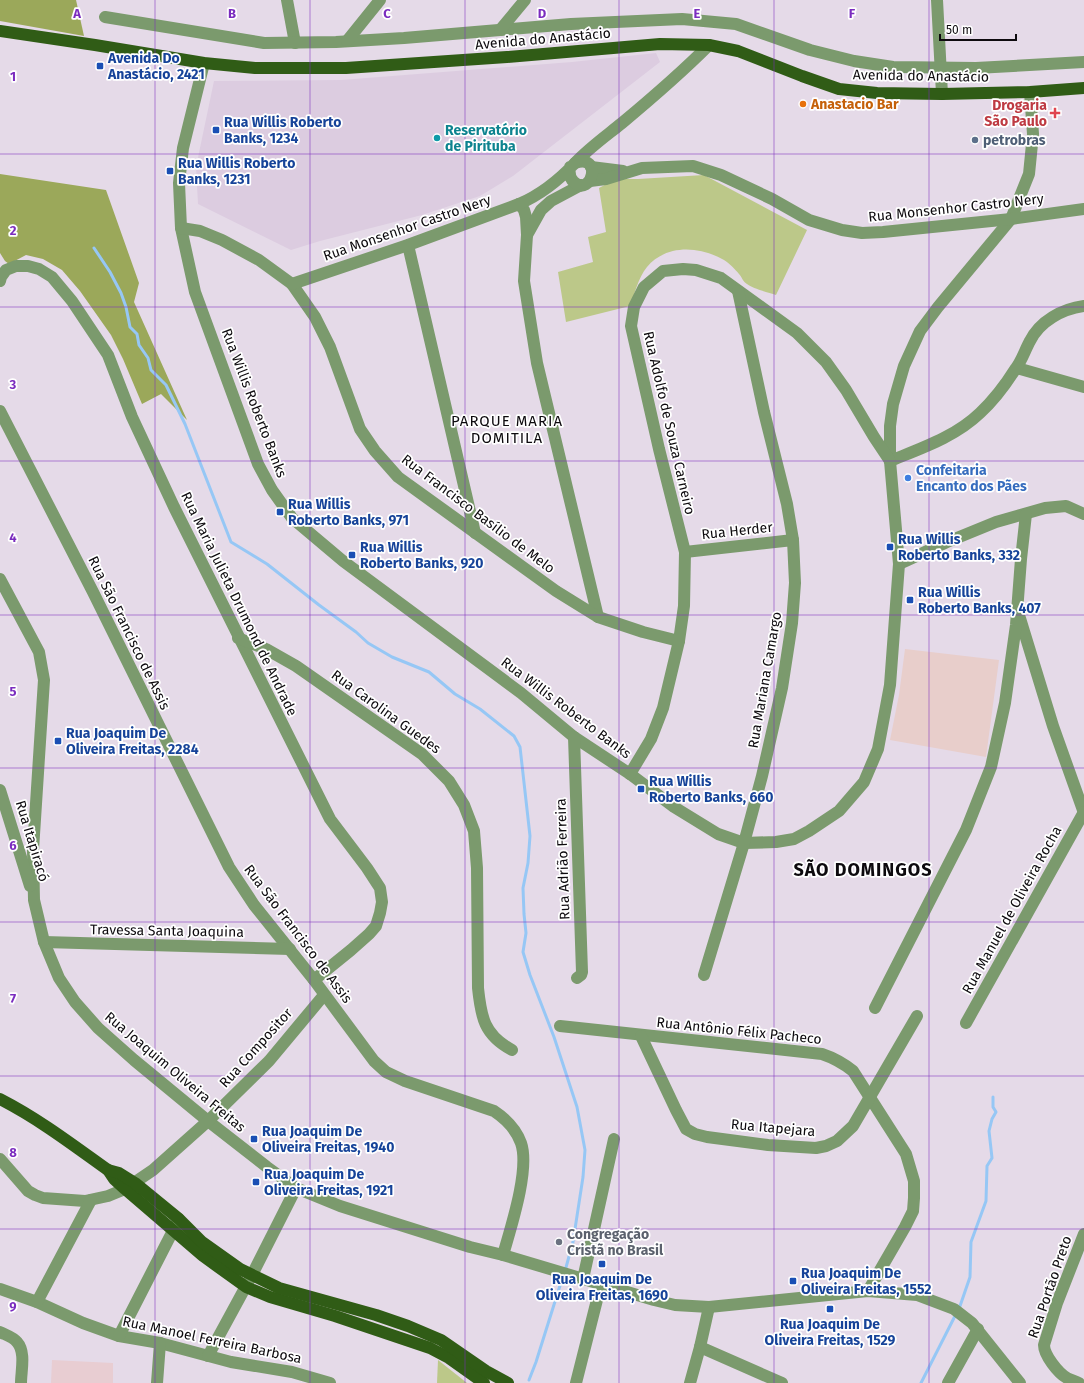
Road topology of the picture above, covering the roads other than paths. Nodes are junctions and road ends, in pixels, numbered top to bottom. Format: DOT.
graph roads {
  1 [pos="286,0"];
  2 [pos="380,0"];
  3 [pos="525,0"];
  4 [pos="937,0"];
  5 [pos="105,17"];
  6 [pos="500,30"];
  7 [pos="0,31"];
  8 [pos="347,41"];
  9 [pos="295,43"];
  10 [pos="709,45"];
  11 [pos="1084,62"];
  12 [pos="204,63"];
  13 [pos="940,68"];
  14 [pos="1084,88"];
  15 [pos="1030,92"];
  16 [pos="942,94"];
  17 [pos="601,140"];
  18 [pos="573,165"];
  19 [pos="590,166"];
  20 [pos="628,172"];
  21 [pos="586,183"];
  22 [pos="531,198"];
  23 [pos="551,201"];
  24 [pos="519,204"];
  25 [pos="1084,209"];
  26 [pos="1011,219"];
  27 [pos="180,228"];
  28 [pos="527,235"];
  29 [pos="408,245"];
  30 [pos="0,281"];
  31 [pos="292,284"];
  32 [pos="738,291"];
  33 [pos="1084,306"];
  34 [pos="1017,368"];
  35 [pos="1084,387"];
  36 [pos="0,411"];
  37 [pos="890,462"];
  38 [pos="1026,514"];
  39 [pos="1084,514"];
  40 [pos="474,533"];
  41 [pos="793,540"];
  42 [pos="685,552"];
  43 [pos="899,564"];
  44 [pos="0,579"];
  45 [pos="1017,610"];
  46 [pos="598,617"];
  47 [pos="238,638"];
  48 [pos="679,641"];
  49 [pos="574,737"];
  50 [pos="630,774"];
  51 [pos="0,790"];
  52 [pos="1084,813"];
  53 [pos="744,843"];
  54 [pos="34,900"];
  55 [pos="44,942"];
  56 [pos="290,949"];
  57 [pos="704,975"];
  58 [pos="578,978"];
  59 [pos="314,980"];
  60 [pos="324,994"];
  61 [pos="875,1008"];
  62 [pos="917,1016"];
  63 [pos="966,1023"];
  64 [pos="560,1026"];
  65 [pos="641,1036"];
  66 [pos="512,1050"];
  67 [pos="870,1096"];
  68 [pos="0,1099"];
  69 [pos="208,1121"];
  70 [pos="614,1139"];
  71 [pos="0,1159"];
  72 [pos="130,1186"];
  73 [pos="296,1188"];
  74 [pos="91,1200"];
  75 [pos="176,1224"];
  76 [pos="1084,1234"];
  77 [pos="503,1255"];
  78 [pos="252,1275"];
  79 [pos="577,1277"];
  80 [pos="600,1284"];
  81 [pos="246,1286"];
  82 [pos="0,1289"];
  83 [pos="868,1291"];
  84 [pos="37,1302"];
  85 [pos="708,1307"];
  86 [pos="975,1326"];
  87 [pos="0,1332"];
  88 [pos="119,1336"];
  89 [pos="160,1343"];
  90 [pos="700,1347"];
  91 [pos="208,1356"];
  92 [pos="1065,1381"];
  93 [pos="20,1383"];
  94 [pos="157,1383"];
  95 [pos="330,1383"];
  96 [pos="484,1383"];
  97 [pos="508,1383"];
  98 [pos="576,1383"];
  99 [pos="690,1383"];
  100 [pos="782,1383"];
  101 [pos="948,1383"];
  102 [pos="1020,1383"];
  103 [pos="1079,1383"];
  1 -- 9 [label="street"];
  2 -- 8 [label="street"];
  3 -- 6 [label="street"];
  4 -- 13 [label="street"];
  5 -- 9 [label="street, Avenida do Anastácio"];
  6 -- 8 [label="street, Avenida do Anastácio"];
  6 -- 13 [label="street, Avenida do Anastácio"];
  7 -- 12 [label="main road, Avenida do Anastácio"];
  8 -- 9 [label="street, Avenida do Anastácio"];
  10 -- 12 [label="main road, Avenida do Anastácio"];
  10 -- 16 [label="main road, Avenida do Anastácio"];
  10 -- 17 [label="street, Rua Monsenhor Castro Nery"];
  11 -- 13 [label="street, Avenida do Anastácio"];
  12 -- 27 [label="street, Rua Willis Roberto Banks"];
  13 -- 16 [label="street"];
  14 -- 15 [label="main road, Avenida do Anastácio"];
  15 -- 16 [label="main road, Avenida do Anastácio"];
  15 -- 26 [label="street, Rua Willis Roberto Banks"];
  17 -- 18 [label="street, Rua Monsenhor Castro Nery"];
  17 -- 19 [label="street"];
  18 -- 19 [label="street"];
  18 -- 21 [label="street"];
  18 -- 22 [label="street, Rua Monsenhor Castro Nery"];
  19 -- 20 [label="street, Rua Monsenhor Castro Nery"];
  19 -- 21 [label="street"];
  20 -- 21 [label="street, Rua Monsenhor Castro Nery"];
  20 -- 26 [label="street, Rua Monsenhor Castro Nery"];
  21 -- 23 [label="street, Rua Monsenhor Castro Nery"];
  22 -- 23 [label="street"];
  22 -- 24 [label="street, Rua Monsenhor Castro Nery"];
  23 -- 28 [label="street"];
  24 -- 28 [label="street"];
  24 -- 29 [label="street, Rua Monsenhor Castro Nery"];
  25 -- 26 [label="street, Rua Monsenhor Castro Nery"];
  26 -- 37 [label="street, Rua Willis Roberto Banks"];
  27 -- 31 [label="street, Rua Francisco Basílio de Melo"];
  27 -- 49 [label="street, Rua Willis Roberto Banks"];
  28 -- 46 [label="street"];
  29 -- 31 [label="street, Rua Monsenhor Castro Nery"];
  29 -- 40 [label="street"];
  30 -- 47 [label="street, Rua Maria Julieta Drumond de Andrade"];
  31 -- 40 [label="street, Rua Francisco Basílio de Melo"];
  32 -- 37 [label="street, Rua Adolfo de Souza Carneiro"];
  32 -- 41 [label="street, Rua Mariana Camargo"];
  32 -- 42 [label="street, Rua Adolfo de Souza Carneiro"];
  33 -- 34 [label="street"];
  34 -- 35 [label="street"];
  34 -- 37 [label="street"];
  36 -- 56 [label="street, Rua São Francisco de Assis"];
  37 -- 43 [label="street, Rua Willis Roberto Banks"];
  38 -- 39 [label="street"];
  38 -- 43 [label="street"];
  38 -- 45 [label="street"];
  40 -- 46 [label="street, Rua Francisco Basílio de Melo"];
  41 -- 42 [label="street, Rua Herder"];
  41 -- 53 [label="street, Rua Mariana Camargo"];
  42 -- 48 [label="street, Rua Adolfo de Souza Carneiro"];
  43 -- 53 [label="street, Rua Willis Roberto Banks"];
  44 -- 54 [label="street, Rua Joaquim Oliveira Freitas"];
  45 -- 52 [label="street"];
  45 -- 61 [label="street"];
  46 -- 48 [label="street, Rua Francisco Basílio de Melo"];
  47 -- 59 [label="street, Rua Maria Julieta Drumond de Andrade"];
  47 -- 66 [label="street, Rua Carolina Guedes"];
  48 -- 50 [label="street, Rua Adolfo de Souza Carneiro"];
  49 -- 50 [label="street, Rua Willis Roberto Banks"];
  49 -- 58 [label="street, Rua Adrião Ferreira"];
  50 -- 53 [label="street, Rua Willis Roberto Banks"];
  51 -- 54 [label="street, Rua Itapiracó"];
  52 -- 63 [label="street, Rua Manuel de Oliveira Rocha"];
  53 -- 57 [label="street, Rua Mariana Camargo"];
  54 -- 55 [label="street, Rua Joaquim Oliveira Freitas"];
  55 -- 56 [label="street, Travessa Santa Joaquina"];
  55 -- 69 [label="street, Rua Joaquim Oliveira Freitas"];
  56 -- 59 [label="street, Rua São Francisco de Assis"];
  59 -- 60 [label="street, Rua São Francisco de Assis"];
  60 -- 69 [label="street, Rua Compositor"];
  60 -- 77 [label="street, Rua São Francisco de Assis"];
  62 -- 67 [label="street, Rua Itapejara"];
  64 -- 65 [label="street, Rua Antônio Félix Pacheco"];
  65 -- 67 [label="street, Rua Antônio Félix Pacheco"];
  65 -- 67 [label="street, Rua Itapejara"];
  67 -- 83 [label="street, Rua Antônio Félix Pacheco"];
  68 -- 72 [label="main road"];
  69 -- 72 [label="street, Rua Compositor"];
  69 -- 73 [label="street, Rua Joaquim Oliveira Freitas"];
  70 -- 79 [label="street"];
  71 -- 74 [label="street, Rua Compositor"];
  72 -- 74 [label="street, Rua Compositor"];
  72 -- 75 [label="main road"];
  73 -- 77 [label="street, Rua Joaquim Oliveira Freitas"];
  73 -- 78 [label="street"];
  74 -- 84 [label="street"];
  75 -- 78 [label="main road"];
  75 -- 81 [label="main road"];
  75 -- 88 [label="street"];
  76 -- 92 [label="street, Rua Portão Preto"];
  77 -- 79 [label="street, Rua Joaquim Oliveira Freitas"];
  78 -- 81 [label="street"];
  78 -- 97 [label="main road"];
  79 -- 80 [label="street, Rua Joaquim Oliveira Freitas"];
  80 -- 85 [label="street, Rua Joaquim Oliveira Freitas"];
  80 -- 98 [label="street"];
  81 -- 91 [label="street"];
  81 -- 96 [label="main road"];
  82 -- 84 [label="street, Rua Manoel Ferreira Barbosa"];
  83 -- 85 [label="street, Rua Joaquim Oliveira Freitas"];
  83 -- 86 [label="street, Rua Joaquim Oliveira Freitas"];
  84 -- 88 [label="street, Rua Manoel Ferreira Barbosa"];
  85 -- 90 [label="street"];
  86 -- 101 [label="street"];
  86 -- 102 [label="street, Rua Joaquim Oliveira Freitas"];
  87 -- 93 [label="street"];
  88 -- 89 [label="street, Rua Manoel Ferreira Barbosa"];
  89 -- 91 [label="street, Rua Manoel Ferreira Barbosa"];
  89 -- 94 [label="street"];
  90 -- 99 [label="street"];
  90 -- 100 [label="street"];
  91 -- 95 [label="street, Rua Manoel Ferreira Barbosa"];
  92 -- 103 [label="street, Rua Portão Preto"];
}
